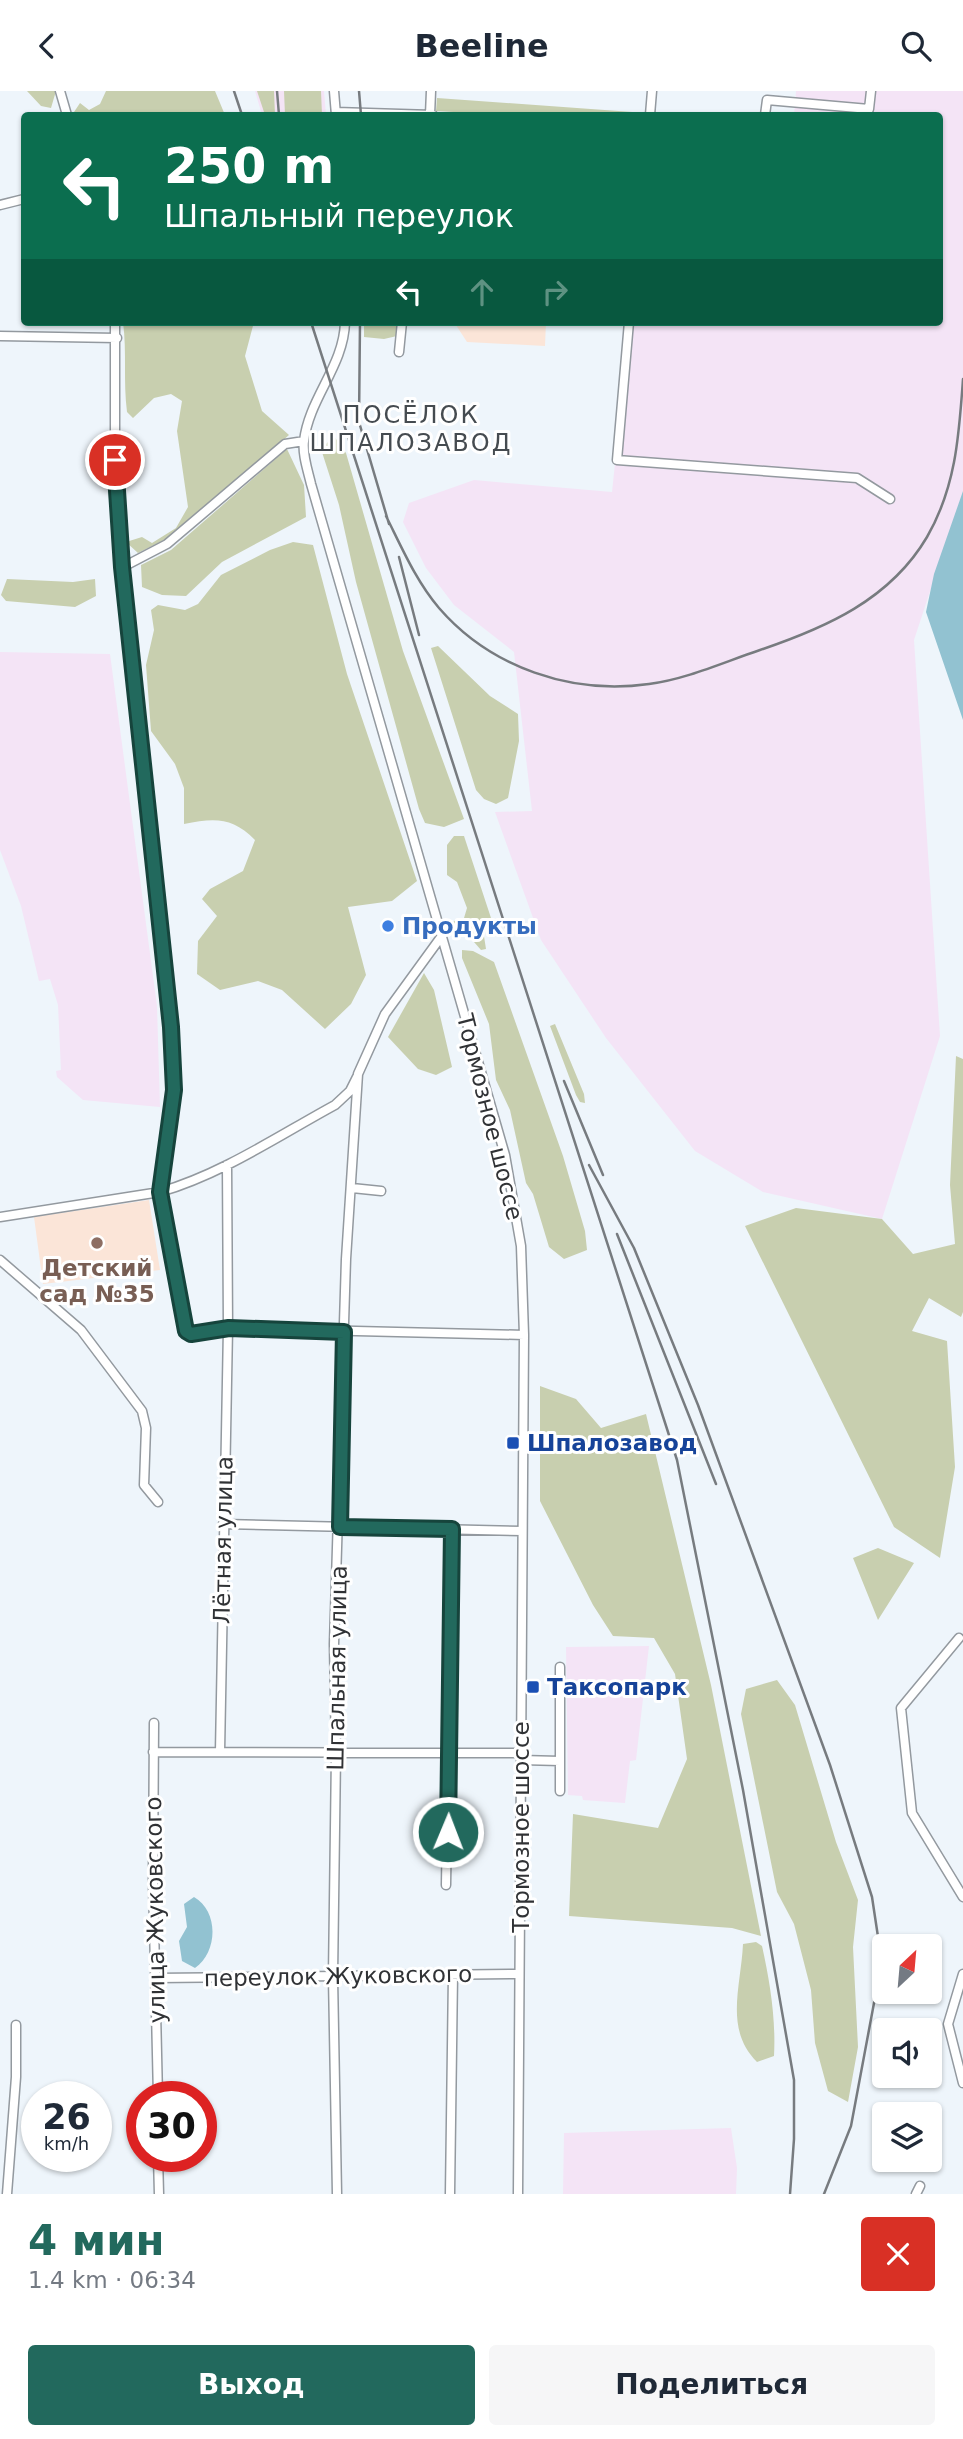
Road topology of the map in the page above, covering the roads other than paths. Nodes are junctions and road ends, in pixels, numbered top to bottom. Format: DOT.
graph roads {
  1 [pos="60,91"];
  2 [pos="334,91"];
  3 [pos="431,91"];
  4 [pos="652,91"];
  5 [pos="871,91"];
  6 [pos="66,112"];
  7 [pos="336,112"];
  8 [pos="431,112"];
  9 [pos="650,112"];
  10 [pos="765,112"];
  11 [pos="21,200"];
  12 [pos="0,205"];
  13 [pos="116,326"];
  14 [pos="344,326"];
  15 [pos="402,326"];
  16 [pos="629,326"];
  17 [pos="0,336"];
  18 [pos="117,338"];
  19 [pos="399,352"];
  20 [pos="304,442"];
  21 [pos="890,499"];
  22 [pos="122,567"];
  23 [pos="441,937"];
  24 [pos="358,1074"];
  25 [pos="227,1165"];
  26 [pos="352,1188"];
  27 [pos="381,1191"];
  28 [pos="160,1192"];
  29 [pos="0,1217"];
  30 [pos="0,1260"];
  31 [pos="229,1328"];
  32 [pos="344,1332"];
  33 [pos="524,1335"];
  34 [pos="158,1502"];
  35 [pos="223,1524"];
  36 [pos="340,1527"];
  37 [pos="452,1529"];
  38 [pos="522,1531"];
  39 [pos="959,1638"];
  40 [pos="559,1667"];
  41 [pos="154,1723"];
  42 [pos="153,1752"];
  43 [pos="220,1752"];
  44 [pos="450,1753"];
  45 [pos="336,1754"];
  46 [pos="521,1757"];
  47 [pos="560,1761"];
  48 [pos="560,1791"];
  49 [pos="446,1885"];
  50 [pos="963,1897"];
  51 [pos="453,1974"];
  52 [pos="519,1974"];
  53 [pos="963,1974"];
  54 [pos="333,1977"];
  55 [pos="156,1978"];
  56 [pos="16,2025"];
  57 [pos="158,2081"];
  58 [pos="963,2083"];
  59 [pos="158,2172"];
  60 [pos="7,2194"];
  61 [pos="159,2194"];
  62 [pos="337,2194"];
  63 [pos="450,2194"];
  64 [pos="518,2194"];
  1 -- 6 [label="street"];
  2 -- 7 [label="street"];
  3 -- 8 [label="street"];
  4 -- 9 [label="street"];
  5 -- 10 [label="street"];
  11 -- 12 [label="street"];
  13 -- 18 [label="street"];
  14 -- 20 [label="street, Тормозное шоссе"];
  15 -- 19 [label="street"];
  16 -- 21 [label="street"];
  17 -- 18 [label="street"];
  18 -- 22 [label="street"];
  20 -- 22 [label="street"];
  20 -- 23 [label="street, Тормозное шоссе"];
  22 -- 28 [label="street"];
  23 -- 24 [label="street, Шпальная улица"];
  23 -- 33 [label="street, Тормозное шоссе"];
  24 -- 25 [label="street"];
  24 -- 26 [label="street, Шпальная улица"];
  25 -- 28 [label="street"];
  25 -- 31 [label="street, Лётная улица"];
  26 -- 27 [label="street"];
  26 -- 32 [label="street, Шпальная улица"];
  28 -- 29 [label="street"];
  28 -- 31 [label="street"];
  30 -- 34 [label="street"];
  31 -- 32 [label="street"];
  31 -- 35 [label="street, Лётная улица"];
  32 -- 33 [label="street"];
  32 -- 36 [label="street, Шпальная улица"];
  33 -- 38 [label="street, Тормозное шоссе"];
  35 -- 36 [label="street"];
  35 -- 43 [label="street, Лётная улица"];
  36 -- 37 [label="street"];
  36 -- 45 [label="street, Шпальная улица"];
  37 -- 38 [label="street"];
  37 -- 44 [label="street"];
  38 -- 46 [label="street, Тормозное шоссе"];
  39 -- 50 [label="street"];
  40 -- 47 [label="street"];
  41 -- 42 [label="street, улица Жуковского"];
  42 -- 43 [label="street"];
  42 -- 55 [label="street, улица Жуковского"];
  43 -- 45 [label="street"];
  44 -- 45 [label="street"];
  44 -- 46 [label="street"];
  44 -- 49 [label="street"];
  45 -- 54 [label="street, Шпальная улица"];
  46 -- 47 [label="street"];
  46 -- 52 [label="street, Тормозное шоссе"];
  47 -- 48 [label="street"];
  51 -- 52 [label="street, переулок Жуковского"];
  51 -- 54 [label="street, переулок Жуковского"];
  51 -- 63 [label="street"];
  52 -- 64 [label="street, Тормозное шоссе"];
  53 -- 58 [label="street"];
  54 -- 55 [label="street, переулок Жуковского"];
  54 -- 62 [label="street, Шпальная улица"];
  55 -- 57 [label="street, улица Жуковского"];
  56 -- 60 [label="street"];
  59 -- 61 [label="street"];
}
